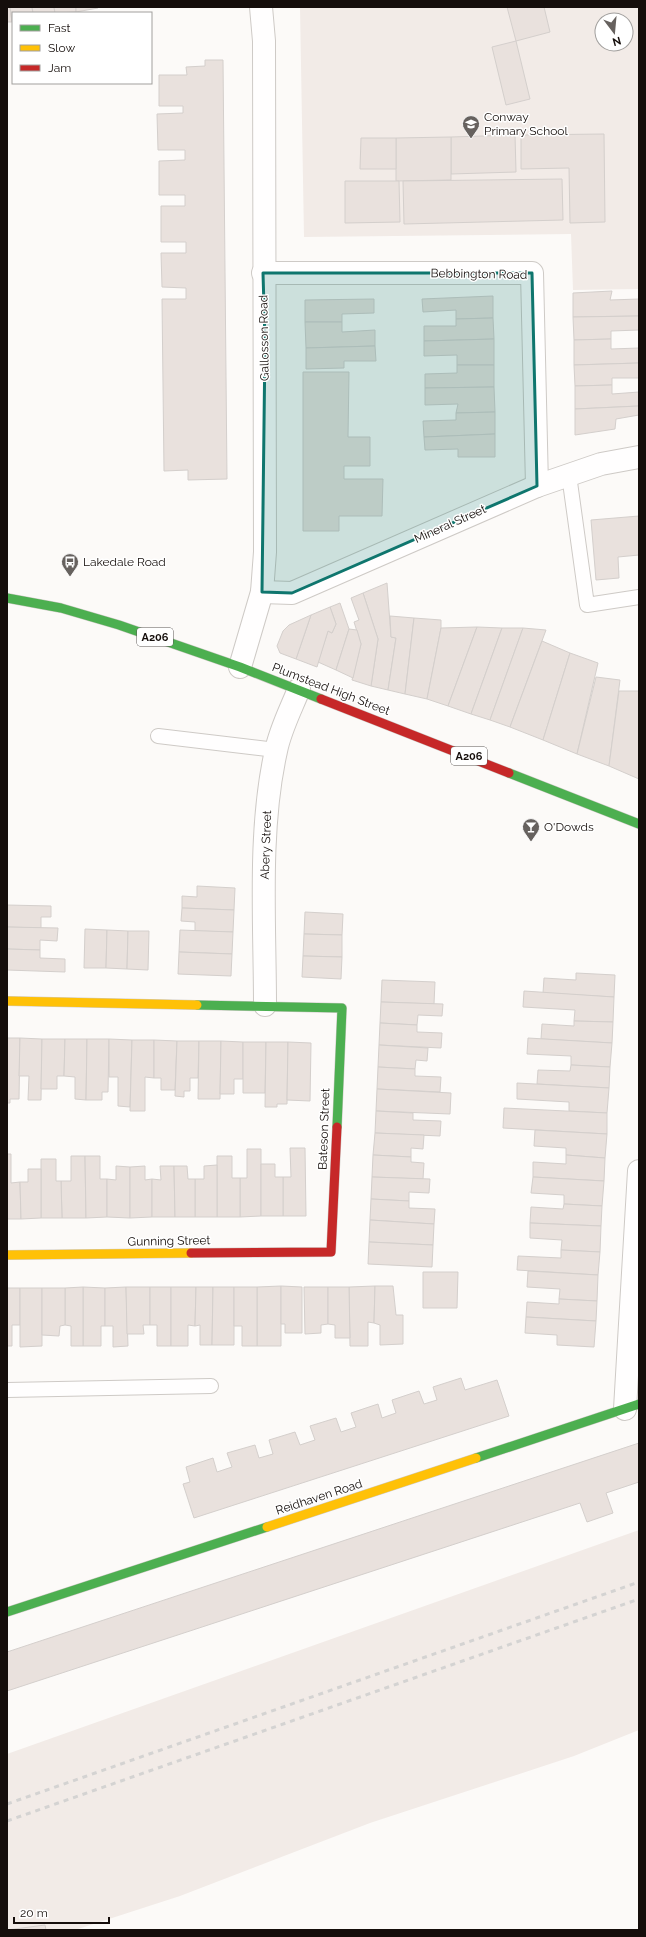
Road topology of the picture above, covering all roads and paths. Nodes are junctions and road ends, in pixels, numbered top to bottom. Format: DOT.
graph roads {
  1 [pos="261,7"];
  2 [pos="263,273"];
  3 [pos="639,457"];
  4 [pos="569,475"];
  5 [pos="537,486"];
  6 [pos="262,592"];
  7 [pos="639,597"];
  8 [pos="7,598"];
  9 [pos="240,667"];
  10 [pos="299,689"];
  11 [pos="158,736"];
  12 [pos="276,750"];
  13 [pos="639,824"];
  14 [pos="7,1001"];
  15 [pos="265,1006"];
  16 [pos="639,1171"];
  17 [pos="331,1252"];
  18 [pos="7,1255"];
  19 [pos="211,1386"];
  20 [pos="7,1390"];
  21 [pos="632,1406"];
  22 [pos="7,1612"];
  1 -- 2 [label="street, Gallosson Road"];
  2 -- 5 [label="street, Bebbington Road"];
  2 -- 6 [label="street, Gallosson Road"];
  3 -- 4 [label="street, Mineral Street"];
  4 -- 5 [label="street, Mineral Street"];
  4 -- 7 [label="lane"];
  5 -- 6 [label="street, Mineral Street"];
  6 -- 9 [label="street, Gallosson Road"];
  8 -- 9 [label="street, Plumstead High Street / A206"];
  9 -- 10 [label="street, Plumstead High Street / A206"];
  10 -- 12 [label="street, Abery Street"];
  10 -- 13 [label="street, Plumstead High Street / A206"];
  11 -- 12 [label="lane"];
  12 -- 15 [label="street, Abery Street"];
  14 -- 15 [label="street"];
  15 -- 17 [label="street, Bateson Street"];
  16 -- 21 [label="street"];
  17 -- 18 [label="street, Gunning Street"];
  19 -- 20 [label="lane"];
  21 -- 22 [label="street, Reidhaven Road"];
}
